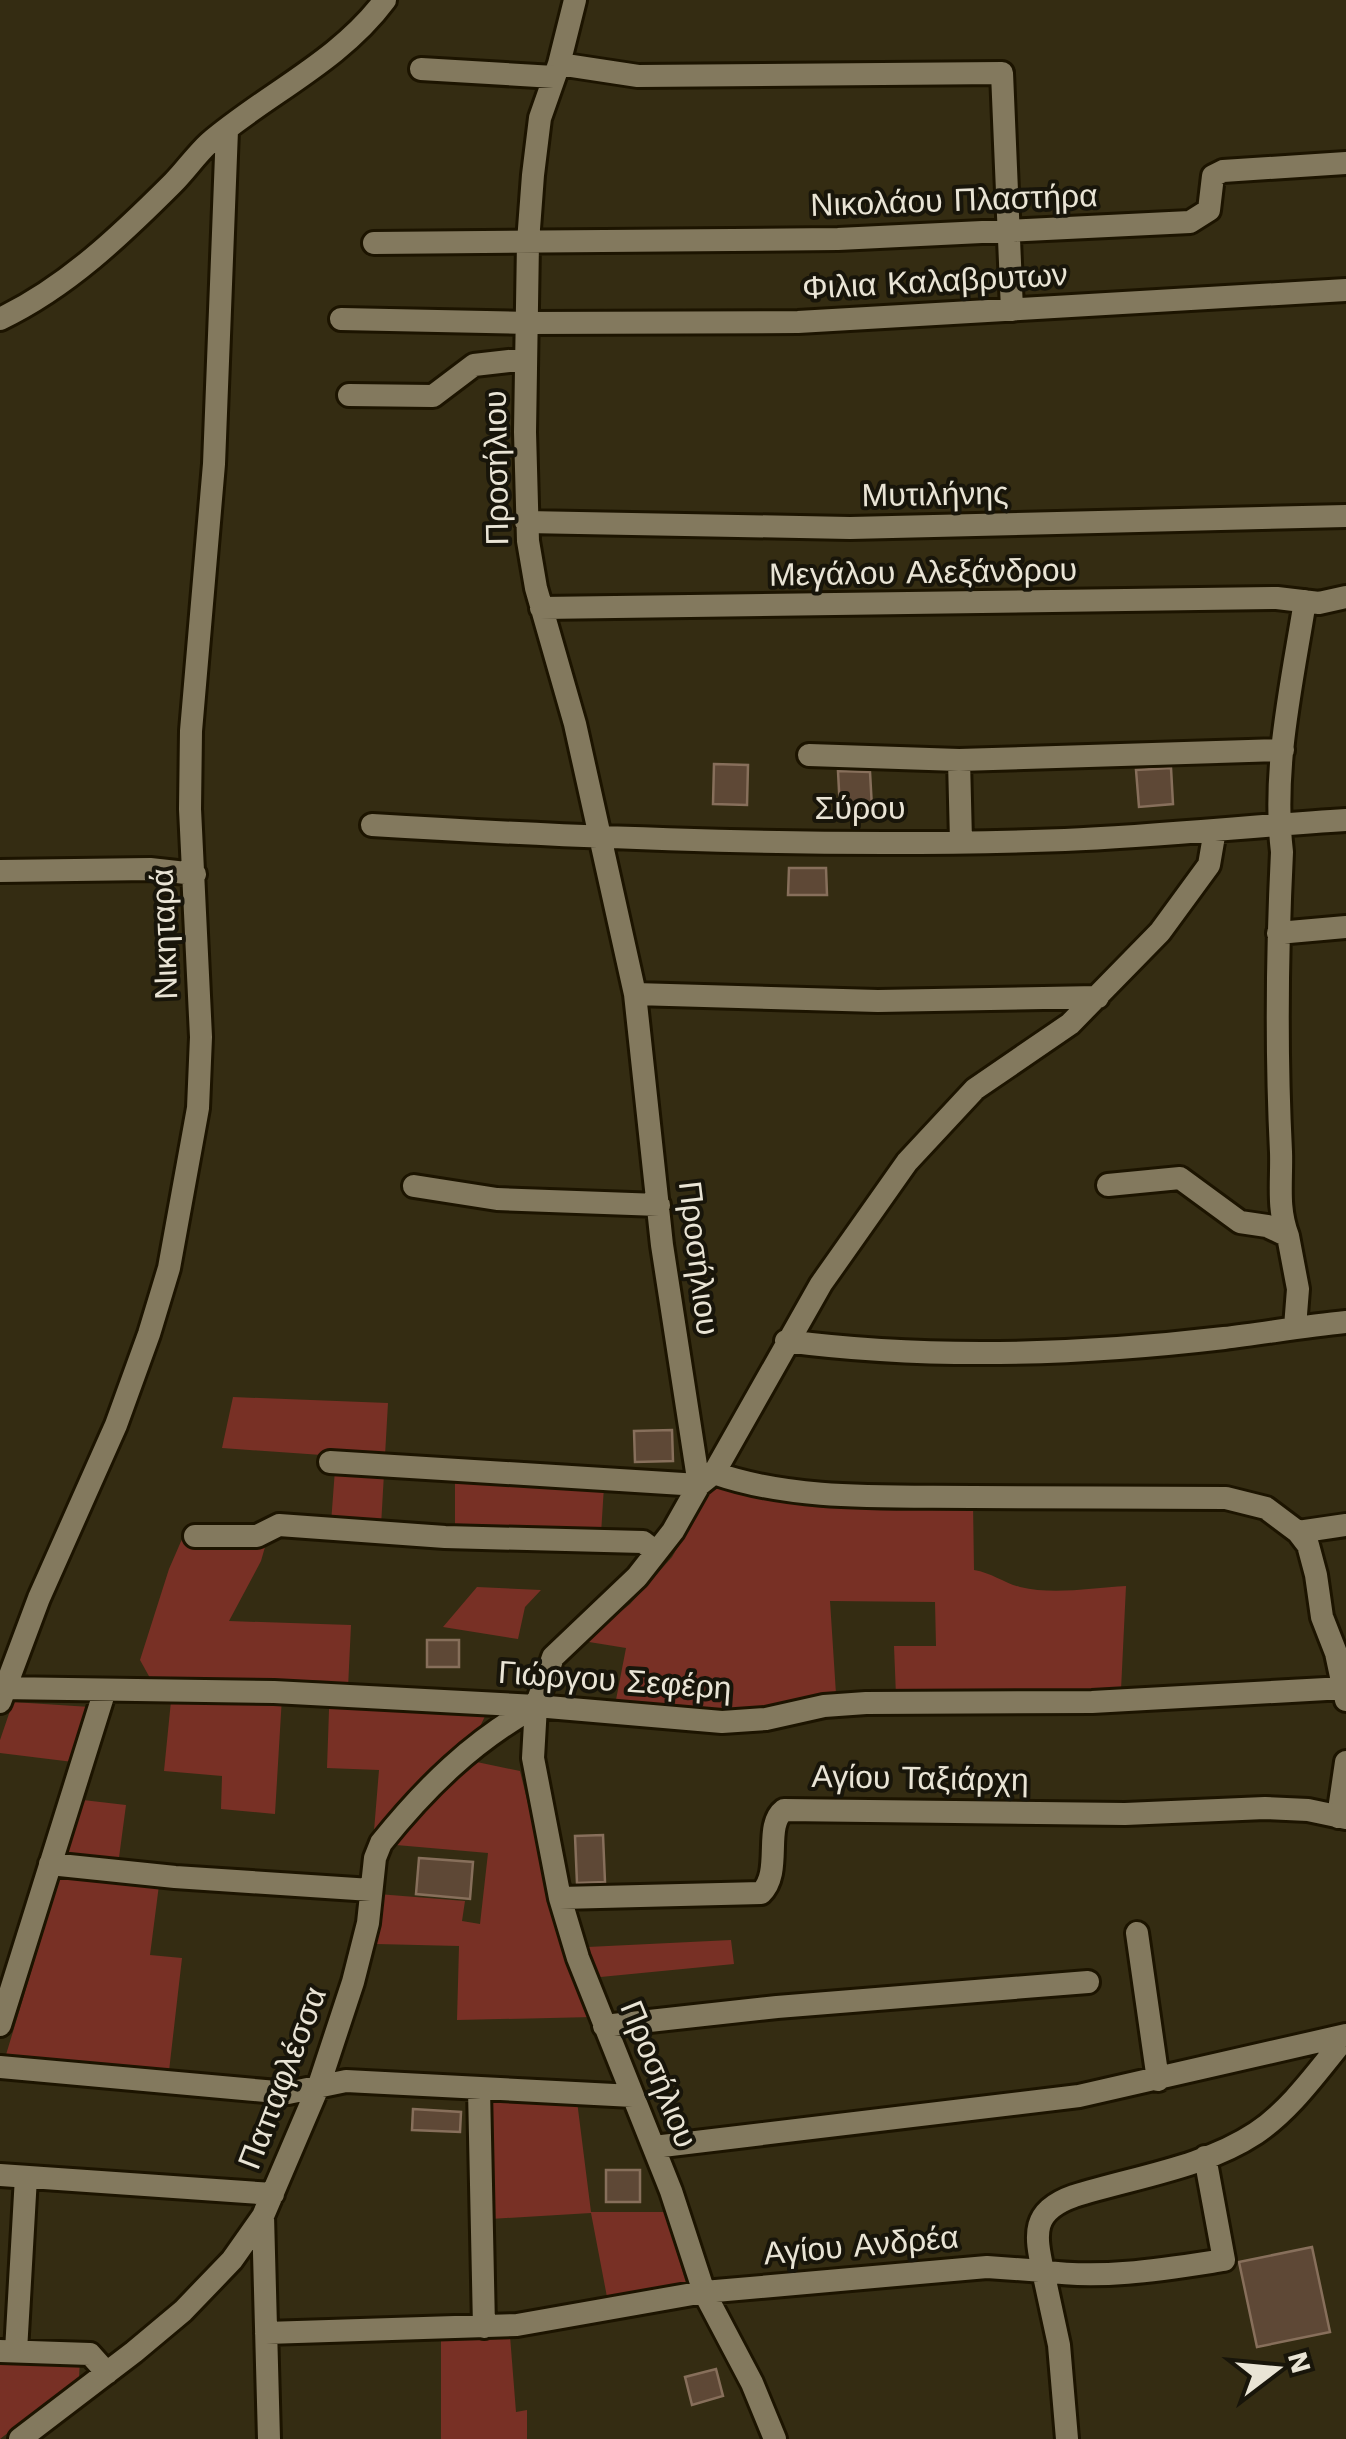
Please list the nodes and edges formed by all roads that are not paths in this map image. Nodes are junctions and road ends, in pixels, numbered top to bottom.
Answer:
1 (385, 0) edge
2 (575, 0) edge
3 (421, 69) dead end
4 (556, 70) junction
5 (227, 130) junction
6 (1346, 163) edge
7 (1010, 232) junction
8 (528, 242) junction
9 (374, 243) dead end
10 (1346, 290) edge
11 (1012, 310) junction
12 (341, 318) dead end
13 (0, 319) edge
14 (528, 323) junction
15 (526, 358) junction
16 (349, 396) dead end
17 (1346, 516) edge
18 (526, 522) junction
19 (1346, 597) edge
20 (1305, 602) junction
21 (542, 608) junction
22 (1283, 750) junction
23 (809, 755) dead end
24 (959, 760) junction
25 (1346, 820) edge
26 (1278, 824) junction
27 (372, 825) dead end
28 (1215, 830) junction
29 (600, 836) junction
30 (961, 841) junction
31 (0, 871) edge
32 (195, 874) junction
33 (1346, 927) edge
34 (1278, 933) junction
35 (636, 994) junction
36 (1098, 997) junction
37 (414, 1186) dead end
38 (1108, 1186) dead end
39 (659, 1205) junction
40 (1288, 1236) junction
41 (1346, 1322) edge
42 (1295, 1328) junction
43 (786, 1342) junction
44 (330, 1462) dead end
45 (706, 1479) junction
46 (1346, 1525) edge
47 (1298, 1532) junction
48 (195, 1536) dead end
49 (656, 1552) junction
50 (1338, 1636) edge
51 (104, 1690) junction
52 (2, 1692) edge
53 (1345, 1694) edge
54 (536, 1706) junction
55 (1346, 1762) edge
56 (1342, 1817) edge
57 (50, 1864) junction
58 (371, 1890) junction
59 (560, 1898) junction
60 (1137, 1933) dead end
61 (1088, 1982) dead end
62 (0, 2025) edge
63 (604, 2026) junction
64 (1346, 2036) edge
65 (0, 2067) edge
66 (1158, 2080) junction
67 (319, 2085) junction
68 (480, 2089) junction
69 (632, 2096) junction
70 (654, 2147) junction
71 (1205, 2157) junction
72 (0, 2175) edge
73 (26, 2177) junction
74 (273, 2194) junction
75 (263, 2216) junction
76 (1043, 2271) junction
77 (704, 2292) junction
78 (484, 2327) junction
79 (266, 2333) junction
80 (8, 2351) edge
81 (107, 2372) junction
82 (20, 2439) edge
83 (269, 2439) edge
84 (775, 2439) edge
85 (1067, 2439) edge

1 - 5 street
2 - 4 street, Προσήλιου
3 - 4 street
4 - 7 street
4 - 8 street, Προσήλιου
5 - 13 street
5 - 32 street, Νικηταρά
6 - 7 street, Νικολάου Πλαστήρα
7 - 8 street, Νικολάου Πλαστήρα
7 - 11 street
8 - 9 street, Νικολάου Πλαστήρα
8 - 14 street, Προσήλιου
10 - 11 street, Φιλια Καλαβρυτων
11 - 14 street, Φιλια Καλαβρυτων
12 - 14 street, Φιλια Καλαβρυτων
14 - 15 street, Προσήλιου
15 - 16 street
15 - 18 street, Προσήλιου
17 - 18 street, Μυτιλήνης
18 - 21 street, Προσήλιου
19 - 20 street, Μεγάλου Αλεξάνδρου
20 - 21 street, Μεγάλου Αλεξάνδρου
20 - 22 street
21 - 29 street, Προσήλιου
22 - 24 street
22 - 26 street
23 - 24 street
24 - 30 street
25 - 26 street, Σύρου
26 - 28 street, Σύρου
26 - 34 street
27 - 29 street, Σύρου
28 - 30 street, Σύρου
28 - 36 street
29 - 30 street, Σύρου
29 - 35 street, Προσήλιου
31 - 32 street
32 - 52 street, Νικηταρά
33 - 34 street
34 - 40 street
35 - 36 street
35 - 39 street, Προσήλιου
36 - 43 street
37 - 39 street
38 - 40 street
39 - 45 street, Προσήλιου
40 - 42 street
41 - 42 street
42 - 43 street
43 - 45 street
44 - 45 street
45 - 47 street
45 - 49 street, Προσήλιου
46 - 47 street
47 - 50 street
48 - 49 street
49 - 54 street, Προσήλιου
50 - 53 street
51 - 52 street, Γιώργου Σεφέρη
51 - 54 street, Γιώργου Σεφέρη
51 - 57 street
53 - 54 street, Γιώργου Σεφέρη
54 - 58 street, Παπαφλέσσα
54 - 59 street, Προσήλιου
55 - 56 street
56 - 59 street, Αγίου Ταξιάρχη
57 - 58 street
57 - 62 street
58 - 67 street, Παπαφλέσσα
59 - 63 street, Προσήλιου
60 - 66 street
61 - 63 street
63 - 69 street, Προσήλιου
64 - 66 street
64 - 71 street
65 - 67 street
66 - 70 street
67 - 68 street
67 - 74 street, Παπαφλέσσα
68 - 69 street
68 - 78 street
69 - 70 street, Προσήλιου
70 - 77 street, Προσήλιου
71 - 76 street
71 - 76 street, Αγίου Ανδρέα
72 - 73 street
73 - 74 street
73 - 80 street
74 - 75 street, Παπαφλέσσα
75 - 79 street
75 - 81 street, Παπαφλέσσα
76 - 77 street, Αγίου Ανδρέα
76 - 85 street
77 - 78 street, Αγίου Ανδρέα
77 - 84 street, Προσήλιου
78 - 79 street, Αγίου Ανδρέα
79 - 83 street
80 - 81 street
81 - 82 street, Παπαφλέσσα

